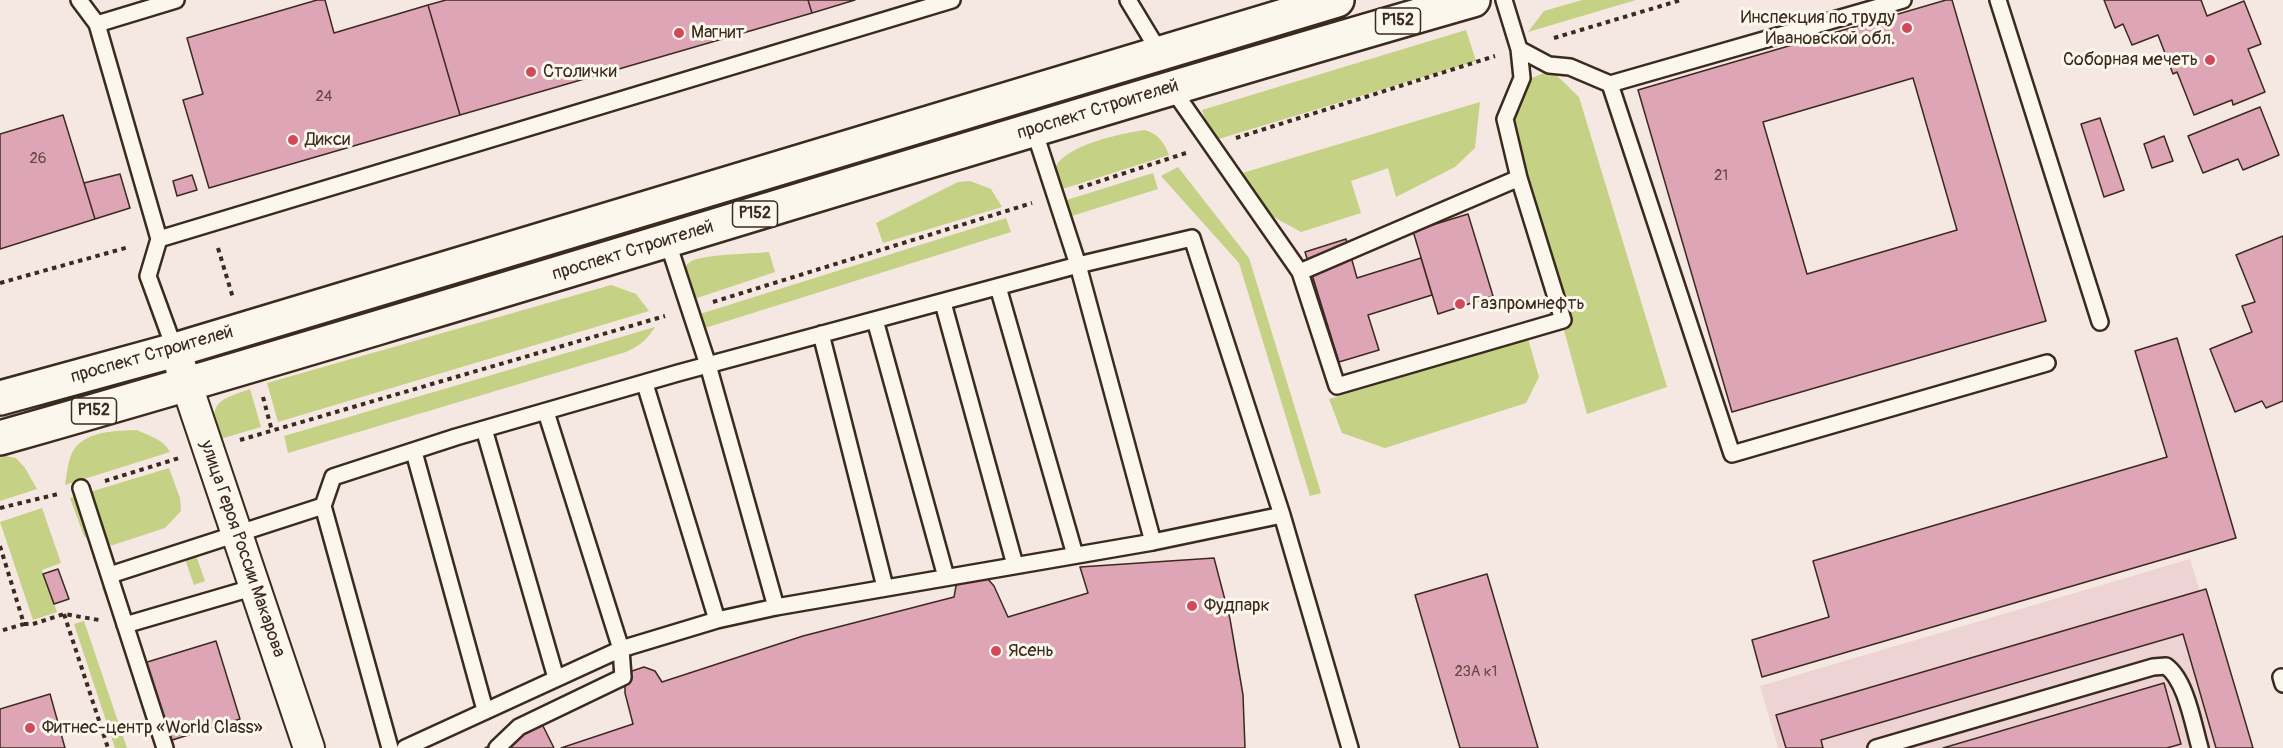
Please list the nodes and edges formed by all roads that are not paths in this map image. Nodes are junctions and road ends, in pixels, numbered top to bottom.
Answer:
1 (80, 0) edge
2 (176, 0) edge
3 (952, 0) edge
4 (1128, 0) edge
5 (1337, 0) edge
6 (1473, 0) edge
7 (1504, 0) edge
8 (1903, 0) edge
9 (1998, 0) edge
10 (97, 24) junction
11 (1519, 49) junction
12 (1161, 53) junction
13 (1610, 84) junction
14 (1171, 87) junction
15 (1035, 130) junction
16 (1519, 178) junction
17 (159, 239) junction
18 (667, 240) junction
19 (1078, 265) junction
20 (1300, 272) junction
21 (998, 287) junction
22 (943, 303) junction
23 (875, 320) junction
24 (2100, 322) dead end
25 (821, 334) junction
26 (175, 350) junction
27 (2047, 363) dead end
28 (708, 365) junction
29 (645, 384) junction
30 (187, 385) junction
31 (0, 398) edge
32 (546, 412) junction
33 (484, 429) junction
34 (0, 438) edge
35 (414, 452) junction
36 (81, 488) road end
37 (323, 507) junction
38 (1282, 514) junction
39 (237, 534) junction
40 (1153, 542) junction
41 (1075, 555) junction
42 (1015, 565) junction
43 (110, 575) junction
44 (946, 577) junction
45 (255, 587) junction
46 (885, 587) junction
47 (776, 607) junction
48 (717, 620) junction
49 (125, 625) junction
50 (621, 649) junction
51 (556, 678) junction
52 (484, 710) junction
53 (426, 744) edge
54 (165, 748) edge
55 (309, 748) edge
56 (390, 748) edge
57 (405, 748) edge
58 (497, 748) edge
59 (1350, 748) edge
60 (1876, 748) edge
61 (2200, 748) edge

1 - 10 lane
2 - 10 lane
3 - 17 lane
4 - 12 lane
5 - 12 main road, проспект Строителей / Р152
6 - 14 main road, проспект Строителей / Р152
7 - 11 lane
8 - 13 lane
9 - 24 lane
10 - 17 lane
11 - 13 lane
11 - 16 lane
12 - 26 main road, проспект Строителей / Р152
13 - 27 lane
14 - 15 main road, проспект Строителей / Р152
14 - 20 lane
15 - 18 main road, проспект Строителей / Р152
15 - 19 lane
16 - 20 lane
16 - 20 lane
17 - 26 lane
18 - 28 lane
18 - 30 main road, проспект Строителей / Р152
19 - 21 lane
19 - 38 lane
19 - 40 lane
21 - 22 lane
21 - 41 lane
22 - 23 lane
22 - 42 lane
23 - 25 lane
23 - 44 lane
25 - 28 lane
25 - 46 lane
26 - 30 street, улица Героя России Макарова
26 - 31 main road, проспект Строителей / Р152
28 - 29 lane
28 - 47 lane
29 - 32 lane
29 - 48 lane
30 - 34 main road, проспект Строителей / Р152
30 - 39 street, улица Героя России Макарова
32 - 33 lane
32 - 50 lane
33 - 35 lane
33 - 51 lane
35 - 37 lane
35 - 52 lane
36 - 43 lane
37 - 39 lane
37 - 56 lane
38 - 40 lane
38 - 59 lane
39 - 43 lane
39 - 45 street, улица Героя России Макарова
40 - 41 lane
41 - 42 lane
42 - 44 lane
43 - 49 lane
44 - 46 lane
45 - 49 lane
45 - 55 street, улица Героя России Макарова
46 - 47 lane
47 - 48 lane
48 - 50 lane
49 - 54 lane
50 - 51 lane
50 - 58 lane
51 - 52 lane
52 - 53 lane
53 - 57 lane
60 - 61 lane

